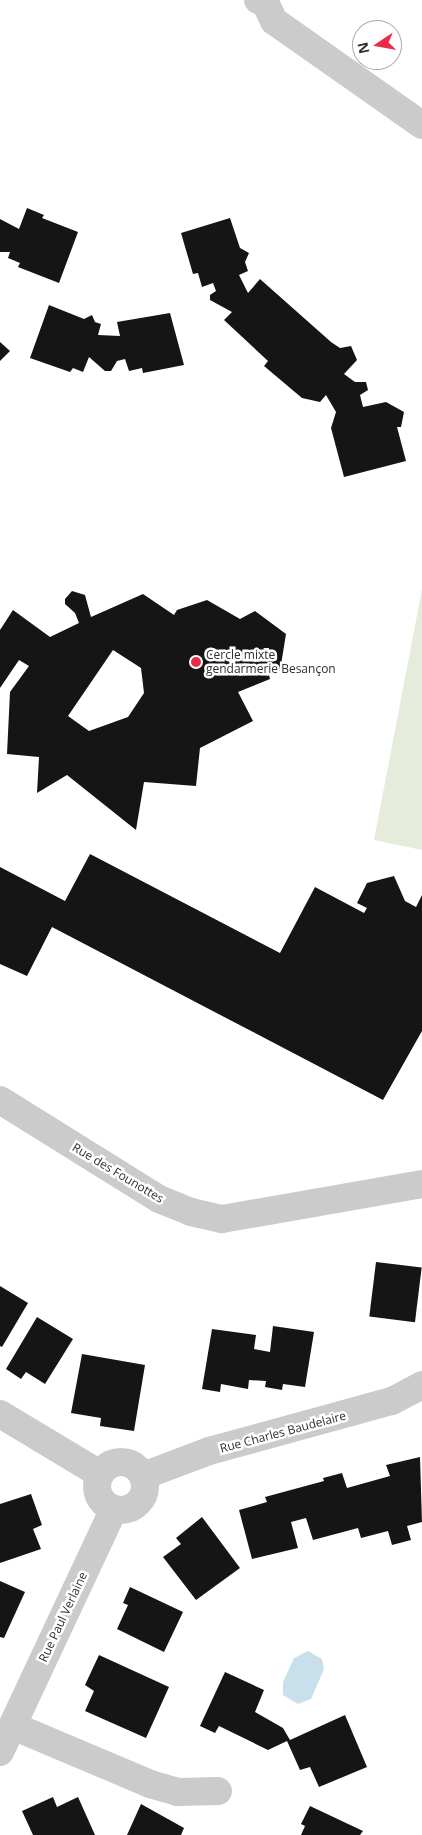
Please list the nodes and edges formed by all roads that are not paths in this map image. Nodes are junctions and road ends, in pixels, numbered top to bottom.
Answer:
1 (263, 1) edge
2 (422, 125) edge
3 (0, 1100) edge
4 (422, 1184) edge
5 (422, 1385) edge
6 (0, 1414) edge
7 (100, 1474) junction
8 (142, 1476) junction
9 (114, 1509) junction
10 (13, 1726) junction
11 (0, 1752) edge
12 (218, 1791) dead end

1 - 2 street
3 - 4 street, Rue des Founottes
5 - 8 street, Rue Charles Baudelaire
6 - 7 street
7 - 8 street
7 - 9 street
8 - 9 street
9 - 10 street, Rue Paul Verlaine
10 - 11 street, Rue Paul Verlaine
10 - 12 street

